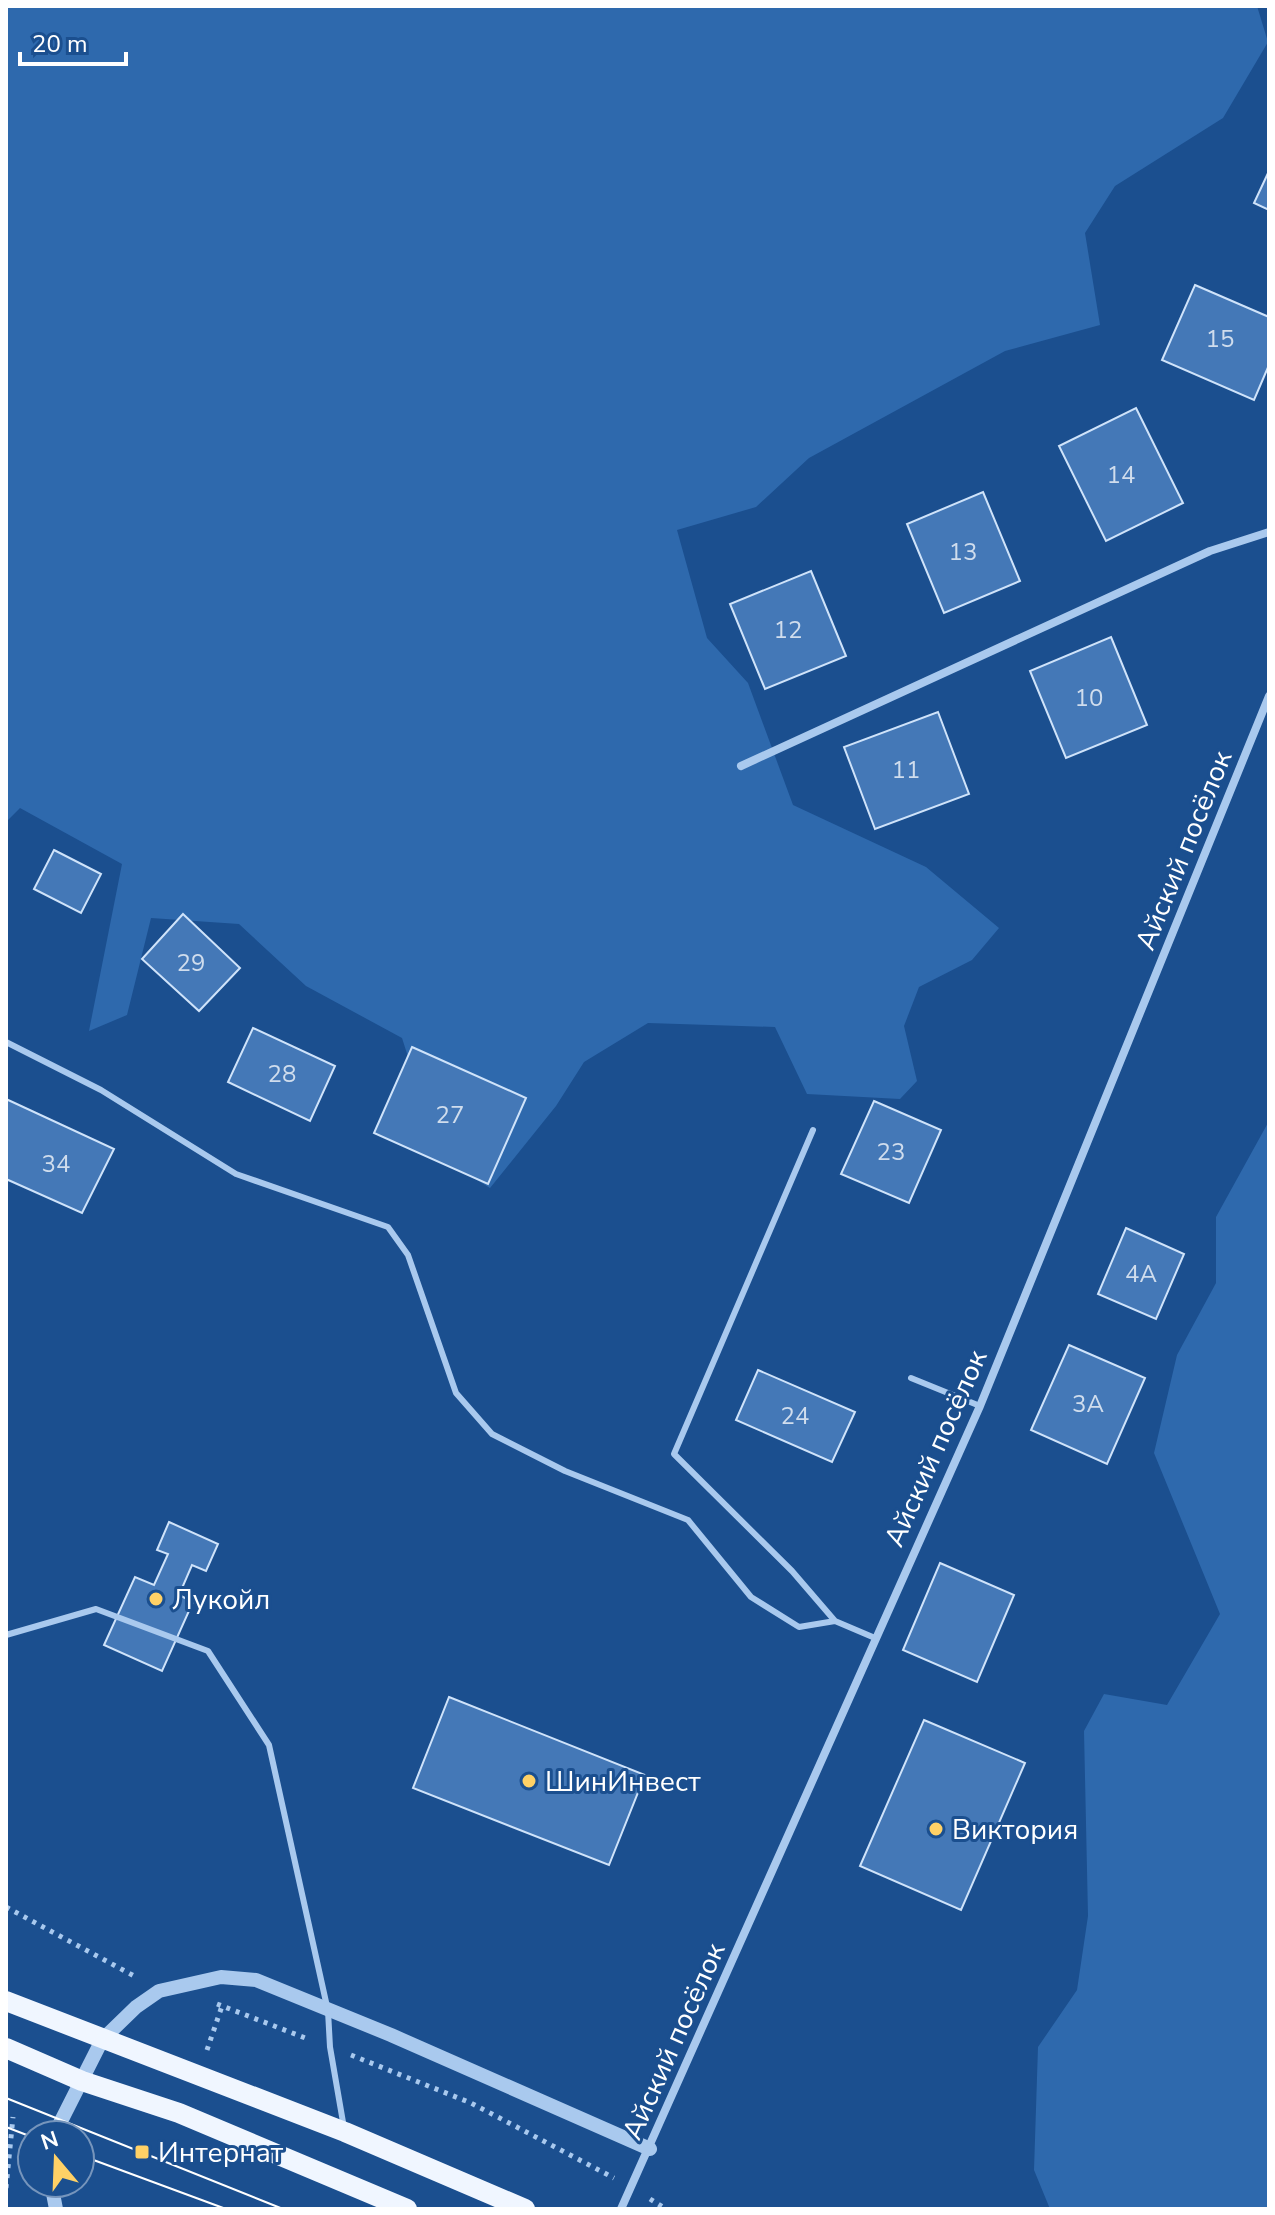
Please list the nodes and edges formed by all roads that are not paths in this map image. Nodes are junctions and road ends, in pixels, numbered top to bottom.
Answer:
1 (1269, 532) edge
2 (1269, 696) edge
3 (741, 766) dead end
4 (6, 1042) edge
5 (813, 1130) dead end
6 (911, 1378) dead end
7 (980, 1406) junction
8 (835, 1621) junction
9 (6, 1635) edge
10 (875, 1638) junction
11 (6, 2001) edge
12 (328, 2011) junction
13 (102, 2040) junction
14 (6, 2048) edge
15 (82, 2081) junction
16 (62, 2119) edge
17 (345, 2132) junction
18 (650, 2149) junction
19 (407, 2209) edge
20 (525, 2209) edge
21 (621, 2209) edge

1 - 3 street
2 - 7 street, Айский посёлок
4 - 8 lane
5 - 8 lane
6 - 7 lane
7 - 10 street, Айский посёлок
8 - 10 lane
9 - 12 lane
10 - 18 street, Айский посёлок
11 - 13 main road
12 - 13 street
12 - 17 lane
12 - 18 street
13 - 15 street
13 - 17 main road
14 - 15 main road
15 - 16 street
15 - 19 main road
17 - 20 main road
18 - 21 street, Айский посёлок

